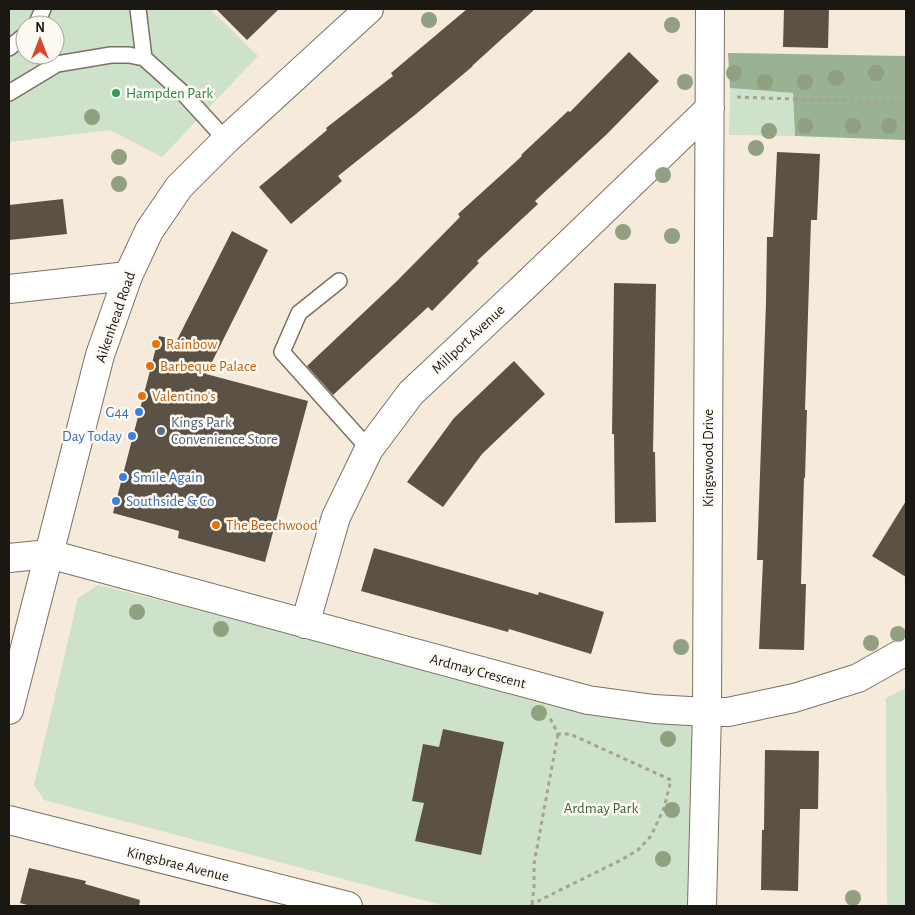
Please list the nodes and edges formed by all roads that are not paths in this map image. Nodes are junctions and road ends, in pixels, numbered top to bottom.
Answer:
1 (138, 9) edge
2 (369, 9) edge
3 (710, 9) edge
4 (144, 58) junction
5 (9, 93) edge
6 (710, 102) junction
7 (226, 140) junction
8 (128, 276) junction
9 (340, 282) dead end
10 (9, 289) edge
11 (369, 449) junction
12 (48, 554) junction
13 (9, 558) edge
14 (305, 624) junction
15 (906, 651) edge
16 (9, 710) edge
17 (707, 712) junction
18 (9, 820) edge
19 (281, 898) edge
20 (348, 906) edge
21 (702, 906) edge

1 - 4 lane
2 - 7 street, Aikenhead Road
3 - 6 street, Kingswood Drive
4 - 5 lane
4 - 7 lane
6 - 11 street, Millport Avenue
6 - 17 street, Kingswood Drive
7 - 8 street, Aikenhead Road
8 - 10 street
8 - 12 street, Aikenhead Road
9 - 11 lane
11 - 14 street, Millport Avenue
12 - 13 street
12 - 14 street, Ardmay Crescent
12 - 16 street, Aikenhead Road
14 - 17 street, Ardmay Crescent
15 - 17 street, Ardmay Crescent
17 - 21 street, Kingswood Drive
18 - 19 street, Kingsbrae Avenue
19 - 20 street, Kingsbrae Avenue

